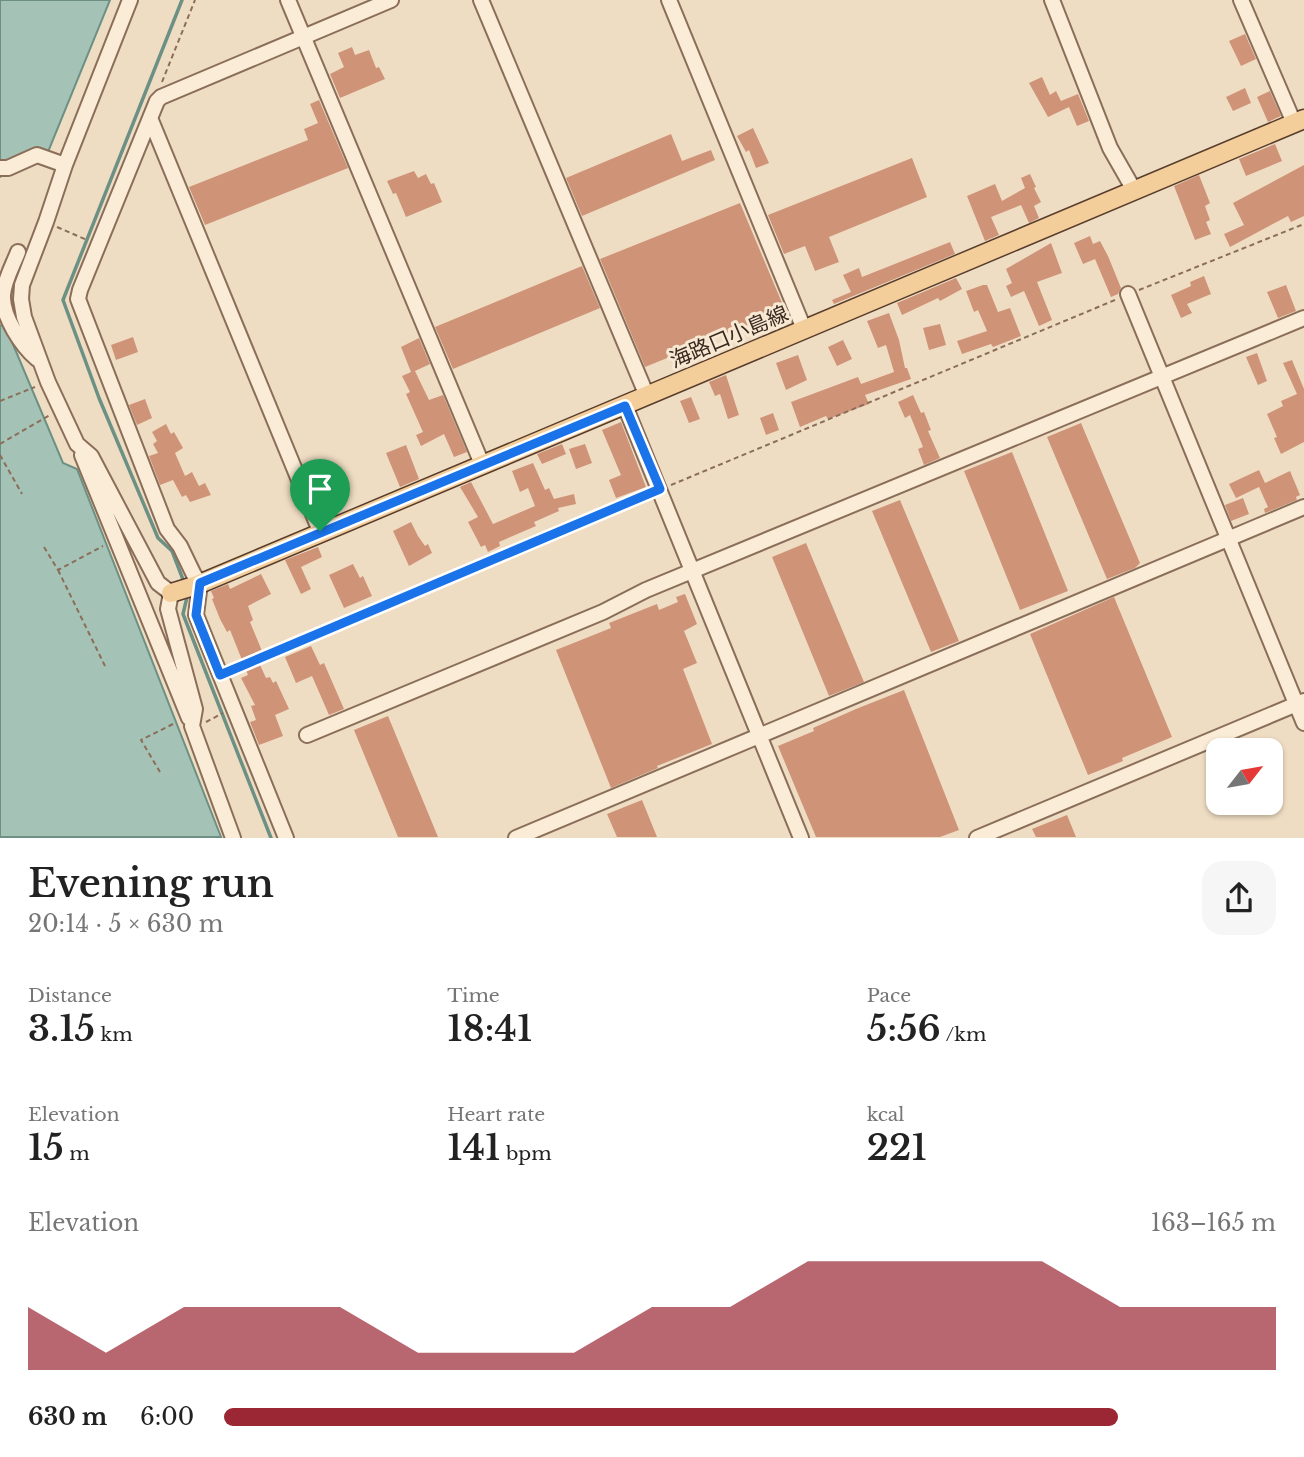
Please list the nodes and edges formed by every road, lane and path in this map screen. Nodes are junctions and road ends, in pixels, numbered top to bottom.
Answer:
1 (130, 0) edge
2 (195, 0) edge
3 (288, 0) edge
4 (391, 0) edge
5 (481, 0) edge
6 (669, 0) edge
7 (1052, 0) edge
8 (1241, 0) edge
9 (304, 36) junction
10 (161, 97) junction
11 (150, 118) junction
12 (1299, 121) edge
13 (65, 165) junction
14 (0, 168) edge
15 (1134, 190) junction
16 (46, 222) junction
17 (1304, 224) edge
18 (79, 236) dead end
19 (18, 252) dead end
20 (1128, 295) junction
21 (1304, 318) edge
22 (804, 329) junction
23 (41, 363) junction
24 (1161, 376) junction
25 (32, 388) dead end
26 (648, 396) junction
27 (0, 401) edge
28 (625, 406) junction
29 (44, 418) dead end
30 (0, 444) edge
31 (77, 444) junction
32 (0, 455) edge
33 (482, 464) junction
34 (660, 489) junction
35 (22, 494) dead end
36 (1304, 507) edge
37 (320, 531) junction
38 (1229, 539) junction
39 (106, 544) dead end
40 (44, 547) dead end
41 (58, 570) junction
42 (693, 570) junction
43 (188, 588) junction
44 (105, 666) dead end
45 (220, 675) junction
46 (1300, 703) edge
47 (221, 714) dead end
48 (176, 722) dead end
49 (1304, 723) edge
50 (193, 728) junction
51 (307, 734) dead end
52 (760, 736) junction
53 (160, 772) dead end
54 (233, 838) edge
55 (286, 838) edge
56 (516, 838) edge
57 (801, 838) edge
58 (977, 838) edge

1 - 13 street
2 - 10 path
3 - 9 street
4 - 9 street
5 - 26 street
6 - 22 street
7 - 15 street
8 - 12 street
9 - 10 street
9 - 33 street
10 - 11 street
11 - 37 street
11 - 43 street
12 - 15 main road, 海路口小島線
13 - 14 street
13 - 16 street
15 - 22 main road, 海路口小島線
16 - 18 path
16 - 23 street
17 - 20 path
19 - 23 street
20 - 24 street
20 - 34 path
21 - 24 street
22 - 26 main road, 海路口小島線
23 - 31 street
24 - 38 street
24 - 42 street
25 - 27 path
26 - 28 main road, 海路口小島線
28 - 33 main road, 海路口小島線
28 - 34 street
29 - 30 path
31 - 43 street
31 - 50 street
32 - 35 path
33 - 37 main road, 海路口小島線
34 - 42 street
34 - 45 path
36 - 38 street
37 - 43 main road, 海路口小島線
38 - 46 street
38 - 52 street
39 - 41 path
40 - 41 path
41 - 44 path
42 - 51 street
42 - 52 street
43 - 45 street
43 - 50 street
45 - 55 street
46 - 49 street
46 - 58 street
47 - 50 path
48 - 53 path
50 - 54 street
52 - 56 street
52 - 57 street

